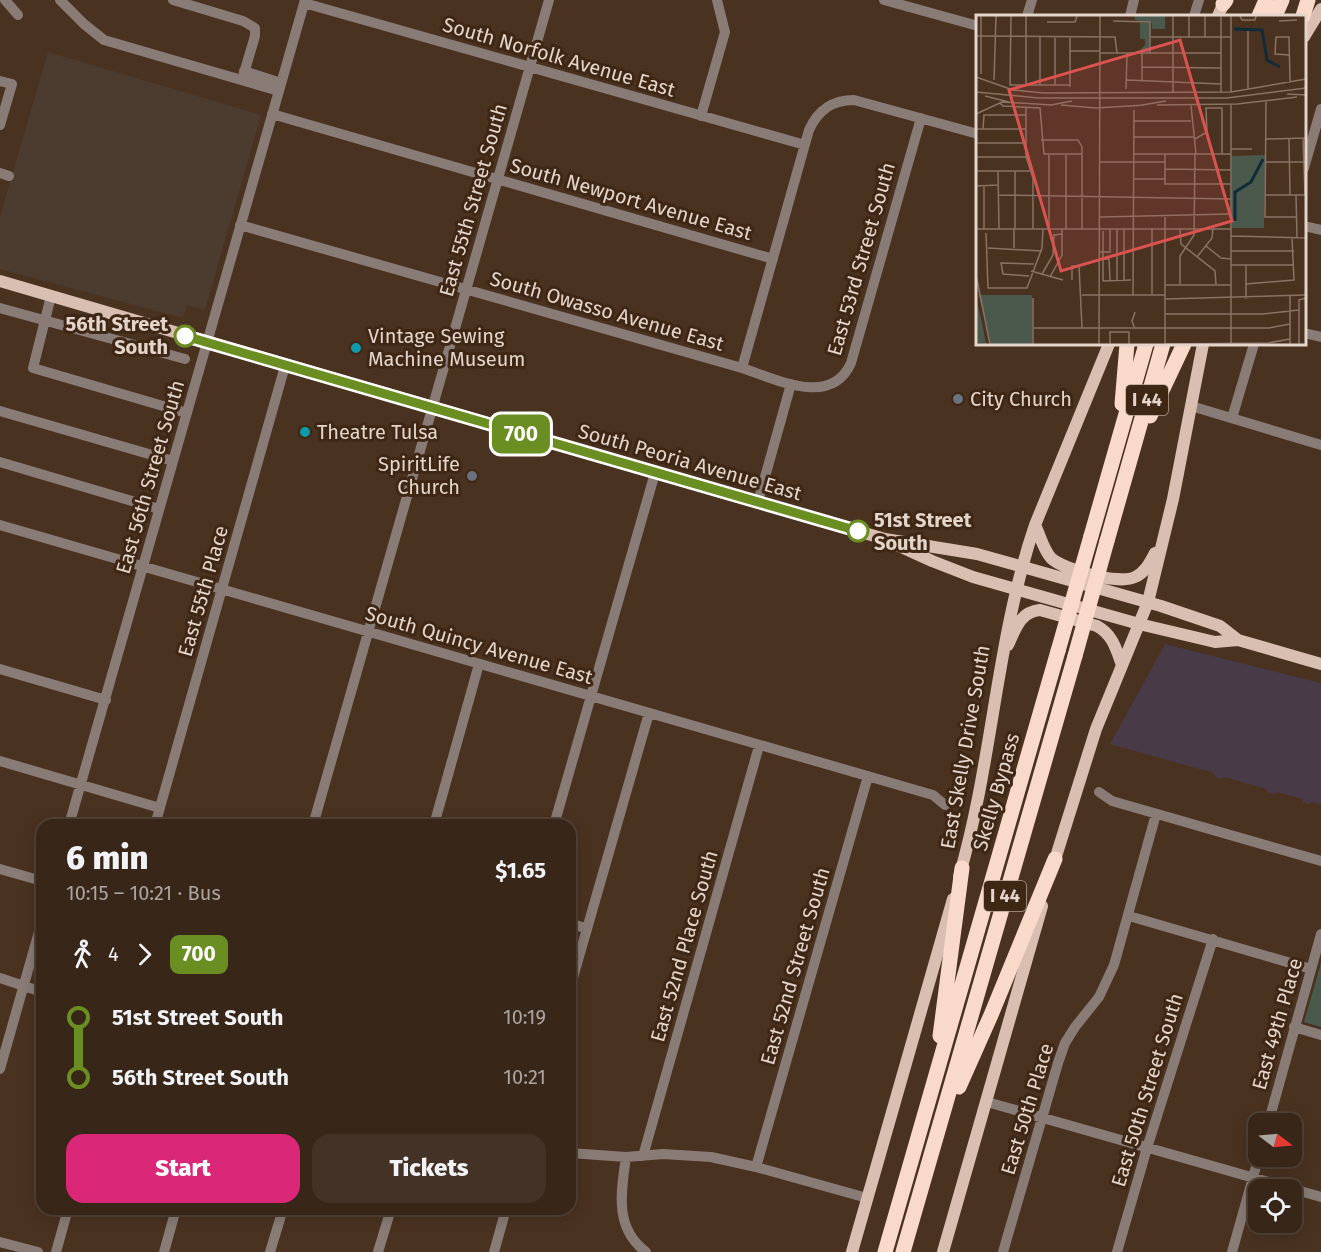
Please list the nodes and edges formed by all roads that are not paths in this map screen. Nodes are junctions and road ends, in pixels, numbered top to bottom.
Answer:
1 (5, 0) edge
2 (60, 0) edge
3 (173, 0) edge
4 (549, 0) edge
5 (717, 0) edge
6 (884, 0) edge
7 (929, 0) edge
8 (1032, 0) edge
9 (1134, 0) edge
10 (1199, 0) edge
11 (1266, 0) edge
12 (1282, 0) edge
13 (1308, 0) edge
14 (304, 2) edge
15 (1321, 9) edge
16 (926, 12) junction
17 (18, 15) dead end
18 (1028, 15) edge
19 (1130, 15) edge
20 (1194, 15) edge
21 (1259, 15) edge
22 (1275, 15) edge
23 (1303, 15) edge
24 (976, 25) edge
25 (1306, 35) edge
26 (530, 67) junction
27 (243, 76) junction
28 (0, 81) edge
29 (280, 87) junction
30 (1321, 109) edge
31 (272, 114) junction
32 (701, 116) junction
33 (921, 118) junction
34 (1319, 122) edge
35 (0, 125) edge
36 (976, 133) edge
37 (805, 145) junction
38 (1306, 165) edge
39 (497, 179) junction
40 (240, 225) junction
41 (1306, 226) edge
42 (1321, 230) edge
43 (773, 259) junction
44 (1, 285) edge
45 (466, 290) junction
46 (51, 296) junction
47 (0, 309) edge
48 (44, 321) junction
49 (1306, 333) edge
50 (1321, 337) edge
51 (207, 342) junction
52 (1109, 345) edge
53 (1127, 345) edge
54 (1146, 345) edge
55 (1163, 345) edge
56 (1184, 345) edge
57 (1203, 345) edge
58 (1254, 345) edge
59 (185, 359) dead end
60 (285, 366) junction
61 (742, 368) junction
62 (791, 384) junction
63 (1191, 406) junction
64 (431, 408) junction
65 (0, 411) edge
66 (186, 414) junction
67 (1232, 418) junction
68 (1118, 440) junction
69 (1321, 445) edge
70 (1131, 457) junction
71 (173, 461) junction
72 (0, 462) edge
73 (655, 473) junction
74 (758, 502) junction
75 (159, 508) junction
76 (0, 525) edge
77 (1035, 525) junction
78 (885, 539) junction
79 (1162, 542) junction
80 (1022, 566) junction
81 (143, 567) junction
82 (222, 589) junction
83 (1016, 589) junction
84 (1148, 602) junction
85 (1139, 624) junction
86 (368, 632) junction
87 (1238, 640) junction
88 (1000, 662) junction
89 (479, 664) junction
90 (1321, 664) edge
91 (1122, 665) junction
92 (0, 669) edge
93 (592, 697) junction
94 (106, 700) junction
95 (649, 713) junction
96 (759, 746) junction
97 (0, 761) edge
98 (868, 776) junction
99 (81, 785) junction
100 (1099, 792) dead end
101 (945, 804) dead end
102 (160, 808) junction
103 (1156, 814) junction
104 (71, 819) edge
105 (157, 819) edge
106 (315, 819) edge
107 (436, 819) edge
108 (556, 819) edge
109 (1055, 859) junction
110 (1321, 861) edge
111 (962, 868) junction
112 (0, 869) edge
113 (36, 879) edge
114 (1129, 916) junction
115 (576, 925) edge
116 (587, 928) junction
117 (1321, 934) edge
118 (1213, 939) junction
119 (36, 943) edge
120 (576, 967) edge
121 (1311, 969) junction
122 (0, 978) edge
123 (24, 986) junction
124 (36, 990) edge
125 (1294, 1027) junction
126 (1321, 1035) edge
127 (0, 1069) edge
128 (935, 1077) junction
129 (987, 1102) junction
130 (1271, 1113) edge
131 (1042, 1118) junction
132 (936, 1136) junction
133 (1147, 1148) junction
134 (576, 1153) edge
135 (642, 1156) junction
136 (626, 1157) junction
137 (756, 1167) junction
138 (1256, 1167) edge
139 (1253, 1178) junction
140 (1321, 1197) edge
141 (867, 1198) junction
142 (66, 1215) edge
143 (174, 1215) edge
144 (281, 1215) edge
145 (389, 1215) edge
146 (504, 1215) edge
147 (0, 1242) edge
148 (38, 1252) edge
149 (56, 1252) edge
150 (164, 1252) edge
151 (270, 1252) edge
152 (378, 1252) edge
153 (494, 1252) edge
154 (646, 1252) edge
155 (852, 1252) edge
156 (885, 1252) edge
157 (903, 1252) edge
158 (944, 1252) edge
159 (1003, 1252) edge
160 (1117, 1252) edge
161 (1232, 1252) edge

1 - 17 street
2 - 27 street
3 - 27 street
4 - 26 street, East 55th Street South
5 - 32 street
6 - 16 street
7 - 16 street
8 - 18 street
9 - 19 street
10 - 20 street
11 - 21 highway
12 - 22 highway
13 - 23 highway
14 - 26 street, South Norfolk Avenue East
14 - 29 street, East 56th Street South
15 - 25 main road
16 - 24 street
26 - 32 street, South Norfolk Avenue East
26 - 39 street, East 55th Street South
27 - 29 street
28 - 35 street
29 - 31 street, East 56th Street South
30 - 34 street
31 - 39 street, South Newport Avenue East
31 - 40 street, East 56th Street South
32 - 37 street, South Norfolk Avenue East
33 - 36 street
33 - 37 street
33 - 62 street, East 53rd Street South
34 - 38 street
37 - 43 street
39 - 43 street, South Newport Avenue East
39 - 45 street, East 55th Street South
40 - 45 street, South Owasso Avenue East
40 - 51 street, East 56th Street South
41 - 42 street
43 - 61 street
44 - 46 main road, South Peoria Avenue East
45 - 61 street, South Owasso Avenue East
45 - 64 street, East 55th Street South
46 - 48 street
46 - 51 main road, South Peoria Avenue East
47 - 48 street
48 - 59 street
48 - 66 street
49 - 50 street
51 - 60 main road, South Peoria Avenue East
51 - 66 street, East 56th Street South
52 - 77 main road, East Skelly Drive South
53 - 68 highway
54 - 68 highway, Skelly Bypass / I 44
55 - 70 highway, Skelly Bypass / I 44
56 - 70 highway
57 - 63 main road
58 - 67 street
60 - 64 main road, South Peoria Avenue East
60 - 82 street, East 55th Place
61 - 62 street, South Owasso Avenue East
62 - 74 street
63 - 67 street
63 - 79 main road
64 - 73 main road, South Peoria Avenue East
64 - 86 street, East 55th Street South
65 - 71 street
66 - 71 street, East 56th Street South
67 - 69 street
68 - 128 highway, Skelly Bypass / I 44, bridge
70 - 132 highway, Skelly Bypass / I 44, bridge
71 - 75 street, East 56th Street South
72 - 75 street
73 - 74 main road, South Peoria Avenue East
73 - 93 street
74 - 78 main road, South Peoria Avenue East
75 - 81 street, East 56th Street South
76 - 81 street, South Quincy Avenue East
77 - 79 main road
77 - 80 main road, East Skelly Drive South
78 - 80 main road, South Peoria Avenue East
78 - 83 main road, South Peoria Avenue East
79 - 84 main road
80 - 83 main road, East Skelly Drive South
80 - 84 main road, South Peoria Avenue East
81 - 82 street, South Quincy Avenue East
81 - 94 street, East 56th Street South
82 - 86 street, South Quincy Avenue East
82 - 102 street, East 55th Place
83 - 85 main road, South Peoria Avenue East
83 - 88 main road, East Skelly Drive South
84 - 85 main road
84 - 87 main road, South Peoria Avenue East
85 - 87 main road, South Peoria Avenue East
85 - 91 main road
86 - 89 street, South Quincy Avenue East
86 - 106 street, East 55th Street South
87 - 90 main road, South Peoria Avenue East
88 - 91 main road
88 - 111 main road, East Skelly Drive South
89 - 93 street, South Quincy Avenue East
89 - 107 street
91 - 109 main road
92 - 94 street
93 - 95 street, South Quincy Avenue East
93 - 108 street
94 - 99 street, East 56th Street South
95 - 96 street, South Quincy Avenue East
95 - 116 street
96 - 98 street, South Quincy Avenue East
96 - 135 street, East 52nd Place South
97 - 99 street
98 - 101 street, South Quincy Avenue East
98 - 137 street, East 52nd Street South
99 - 102 street
99 - 104 street, East 56th Street South
100 - 103 street
102 - 105 street, East 55th Place
103 - 110 street
103 - 114 street, East 50th Place
109 - 129 main road
109 - 132 highway
111 - 128 highway
111 - 141 main road, East Skelly Drive South
112 - 113 street
114 - 118 street
114 - 131 street, East 50th Place
115 - 116 street
116 - 120 street
117 - 121 street, East 49th Place
118 - 121 street
118 - 133 street, East 50th Street South
119 - 123 street
121 - 125 street, East 49th Place
122 - 123 street
123 - 124 street
123 - 127 street
125 - 126 street
125 - 130 street, East 49th Place
128 - 156 highway, Skelly Bypass / I 44
129 - 131 street
129 - 158 main road
131 - 133 street
131 - 159 street, East 50th Place
132 - 157 highway, Skelly Bypass / I 44
133 - 139 street
133 - 160 street, East 50th Street South
134 - 136 street
135 - 136 street
135 - 137 street
136 - 154 street
137 - 141 street
138 - 139 street
139 - 140 street
139 - 161 street
141 - 155 main road, East Skelly Drive South
142 - 149 street
143 - 150 street
144 - 151 street
145 - 152 street
146 - 153 street
147 - 148 street

